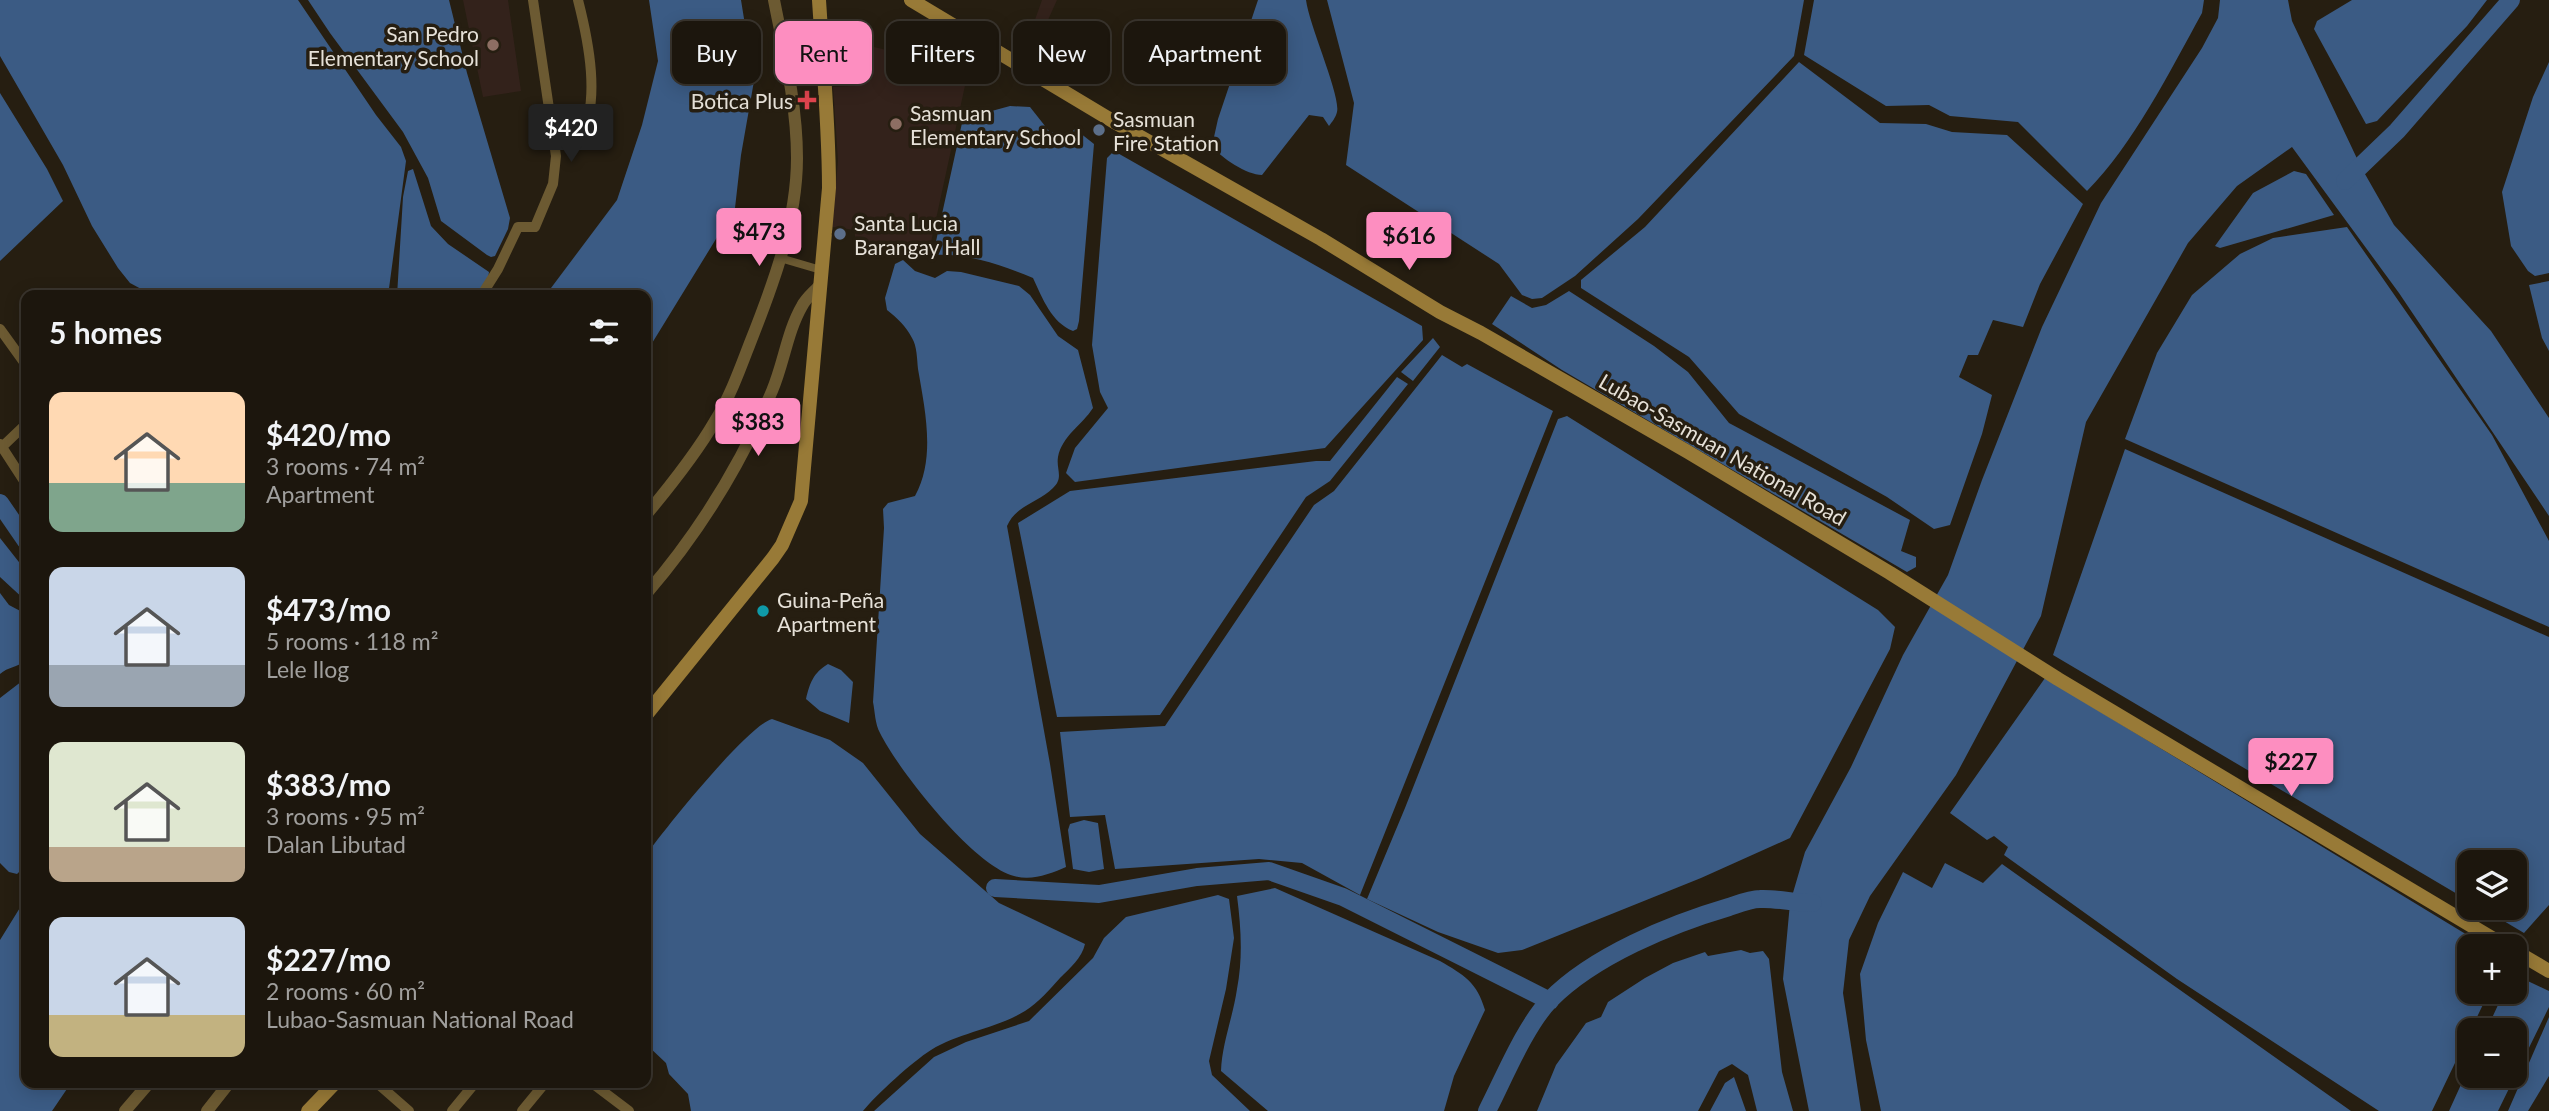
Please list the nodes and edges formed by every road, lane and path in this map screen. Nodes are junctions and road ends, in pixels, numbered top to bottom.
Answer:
1 (533, 0) edge
2 (578, 0) edge
3 (774, 0) edge
4 (819, 0) edge
5 (911, 0) edge
6 (556, 143) junction
7 (780, 258) junction
8 (821, 270) junction
9 (819, 286) junction
10 (485, 290) edge
11 (0, 329) edge
12 (21, 358) edge
13 (21, 428) edge
14 (1, 446) edge
15 (21, 476) edge
16 (651, 509) edge
17 (651, 588) edge
18 (651, 709) edge
19 (2485, 934) edge
20 (2527, 958) edge
21 (2549, 971) edge
22 (145, 1088) edge
23 (225, 1088) edge
24 (330, 1088) edge
25 (383, 1088) edge
26 (471, 1088) edge
27 (541, 1088) edge
28 (598, 1088) edge
29 (125, 1111) edge
30 (207, 1111) edge
31 (308, 1111) edge
32 (409, 1111) edge
33 (452, 1111) edge
34 (522, 1111) edge
35 (628, 1111) edge

1 - 6 street
2 - 6 street
3 - 7 street
4 - 8 main road
5 - 19 main road, Lubao-Sasmuan National Road
6 - 10 street
7 - 8 street
7 - 16 street
8 - 9 main road
9 - 17 street
9 - 18 main road
11 - 12 street
13 - 14 street
14 - 15 street
20 - 21 main road
22 - 29 street
23 - 30 street
24 - 31 main road
25 - 32 street
26 - 33 street
27 - 34 street
28 - 35 street

